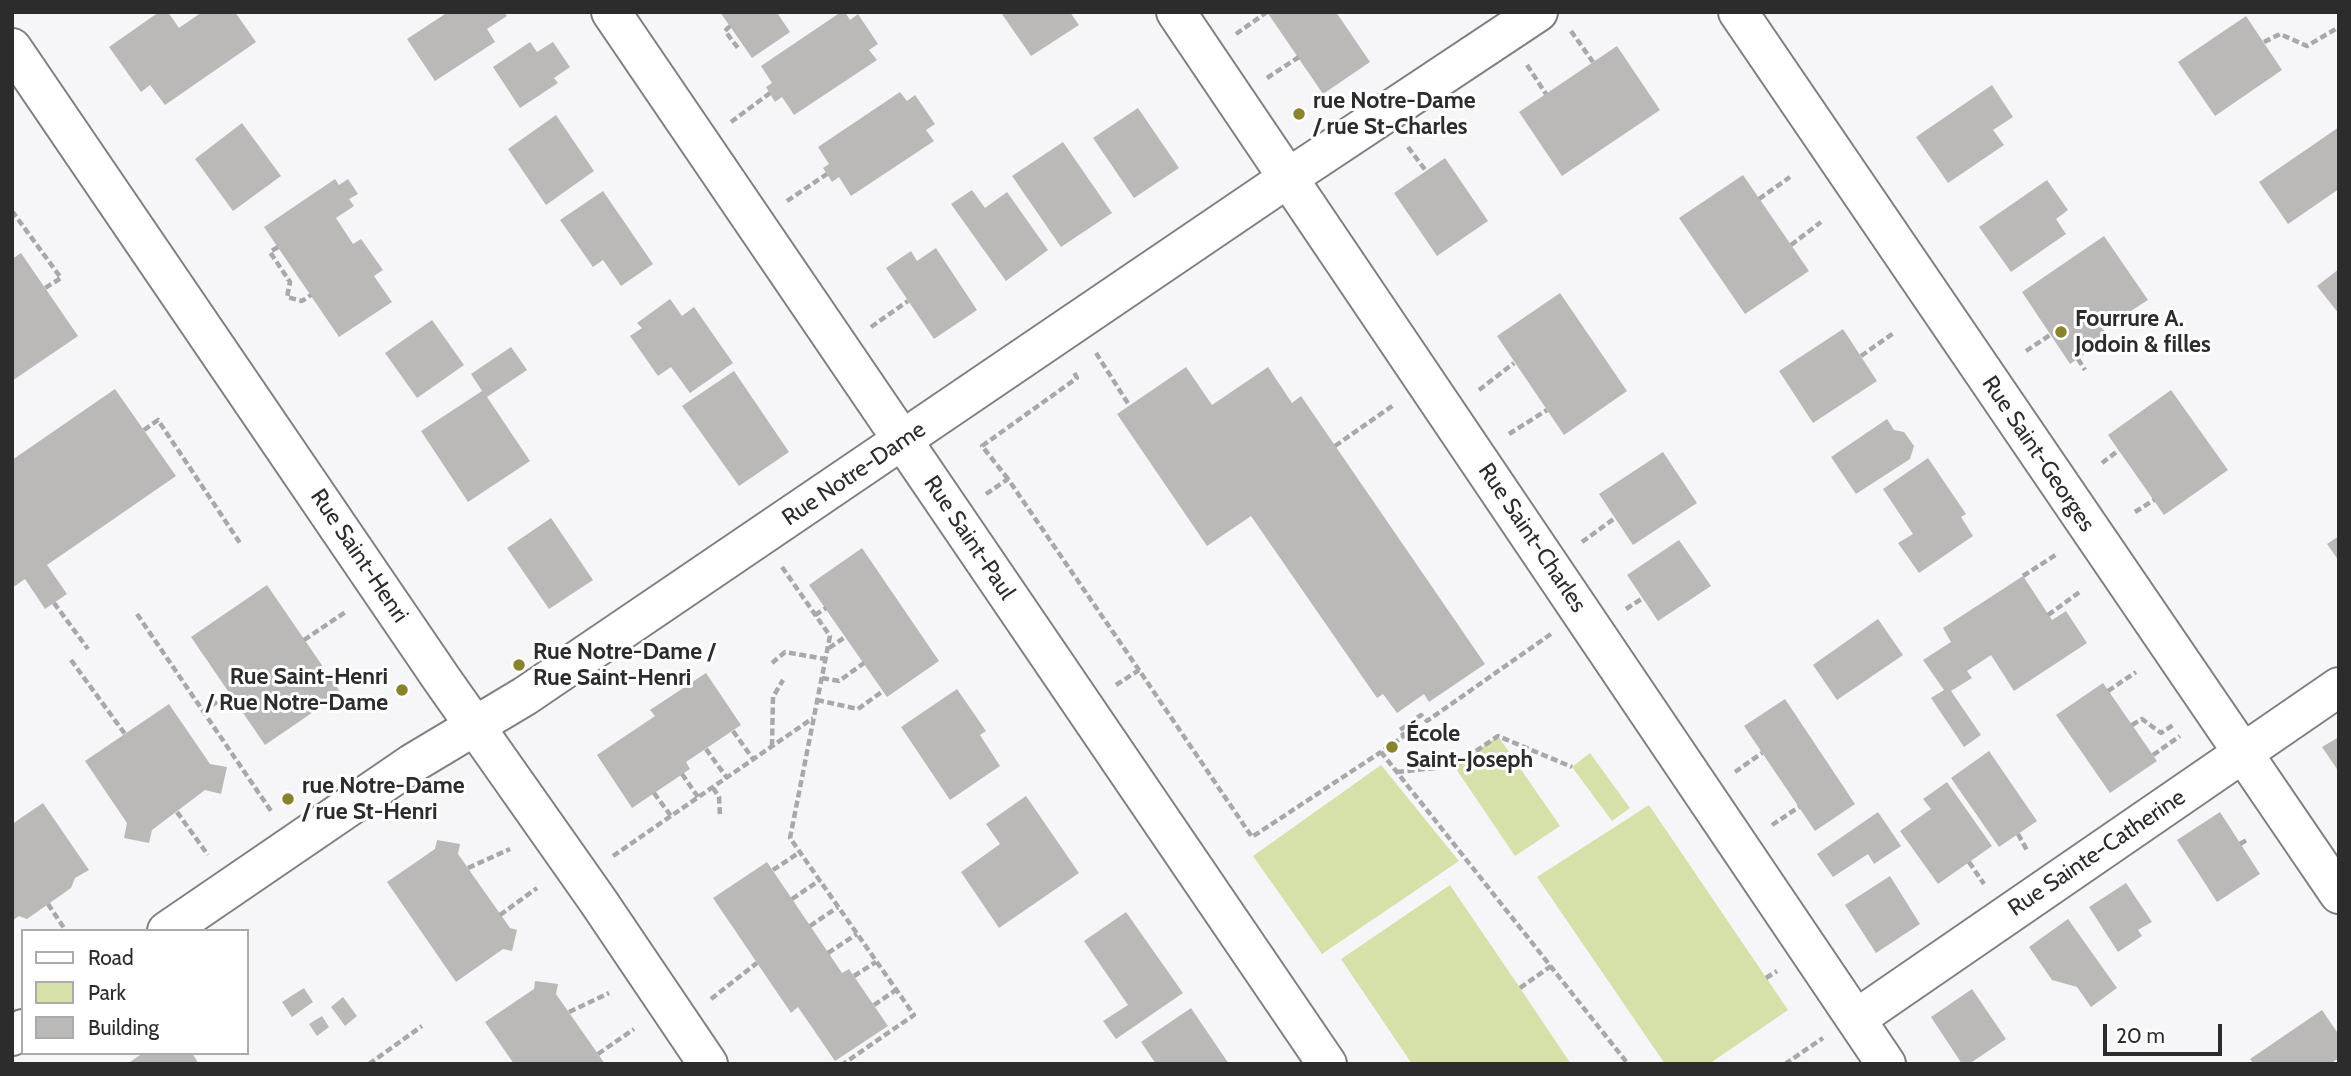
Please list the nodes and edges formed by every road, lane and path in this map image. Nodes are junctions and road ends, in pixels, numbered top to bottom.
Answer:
1 (611, 12) edge
2 (1176, 12) edge
3 (1267, 12) edge
4 (1538, 12) edge
5 (1738, 12) edge
6 (730, 26) dead end
7 (2339, 27) edge
8 (1571, 31) dead end
9 (1236, 34) dead end
10 (2264, 42) dead end
11 (12, 48) edge
12 (738, 48) dead end
13 (1299, 57) dead end
14 (1525, 61) dead end
15 (1593, 62) dead end
16 (1266, 80) dead end
17 (770, 93) dead end
18 (1546, 94) dead end
19 (730, 122) dead end
20 (1405, 142) dead end
21 (1426, 171) dead end
22 (827, 174) dead end
23 (1790, 177) dead end
24 (1288, 178) junction
25 (1759, 199) dead end
26 (785, 203) dead end
27 (12, 211) edge
28 (1821, 222) dead end
29 (1791, 245) dead end
30 (278, 247) dead end
31 (45, 288) dead end
32 (311, 295) dead end
33 (908, 301) dead end
34 (870, 328) dead end
35 (1895, 332) dead end
36 (2050, 335) dead end
37 (1094, 351) dead end
38 (2026, 351) dead end
39 (1861, 356) dead end
40 (2078, 359) dead end
41 (1514, 363) dead end
42 (2085, 370) dead end
43 (1075, 373) dead end
44 (1477, 390) dead end
45 (1395, 404) dead end
46 (1129, 405) dead end
47 (1547, 410) dead end
48 (144, 430) dead end
49 (1508, 435) dead end
50 (904, 441) junction
51 (1335, 446) dead end
52 (2119, 450) dead end
53 (2102, 463) dead end
54 (1008, 479) junction
55 (984, 495) dead end
56 (2154, 500) dead end
57 (2135, 512) dead end
58 (1615, 518) dead end
59 (240, 543) dead end
60 (1581, 543) dead end
61 (2057, 554) dead end
62 (779, 563) dead end
63 (2022, 576) dead end
64 (2081, 591) dead end
65 (1643, 598) dead end
66 (54, 603) dead end
67 (826, 608) dead end
68 (1626, 610) dead end
69 (348, 611) dead end
70 (137, 614) dead end
71 (815, 615) junction
72 (2048, 615) dead end
73 (1551, 634) dead end
74 (845, 637) dead end
75 (304, 640) dead end
76 (88, 649) dead end
77 (827, 649) junction
78 (825, 659) junction
79 (71, 660) dead end
80 (772, 663) dead end
81 (864, 663) dead end
82 (1139, 670) junction
83 (2136, 672) dead end
84 (822, 678) junction
85 (783, 680) dead end
86 (1114, 686) dead end
87 (2339, 687) edge
88 (883, 691) dead end
89 (2108, 691) dead end
90 (229, 693) dead end
91 (817, 700) junction
92 (203, 712) junction
93 (814, 718) junction
94 (2132, 725) dead end
95 (2173, 725) dead end
96 (475, 726) junction
97 (733, 731) dead end
98 (125, 734) dead end
99 (2180, 736) dead end
100 (772, 746) junction
101 (706, 749) dead end
102 (1381, 752) junction
103 (1762, 753) dead end
104 (2242, 753) junction
105 (2153, 755) dead end
106 (753, 759) junction
107 (1572, 767) dead end
108 (1397, 772) junction
109 (1735, 772) dead end
110 (682, 774) dead end
111 (727, 778) junction
112 (713, 787) junction
113 (653, 793) dead end
114 (698, 797) junction
115 (1799, 807) dead end
116 (271, 811) dead end
117 (177, 812) dead end
118 (671, 816) junction
119 (720, 816) dead end
120 (1772, 825) dead end
121 (2018, 834) dead end
122 (2248, 839) dead end
123 (2240, 844) dead end
124 (510, 849) dead end
125 (800, 852) junction
126 (208, 855) dead end
127 (612, 856) dead end
128 (2034, 860) dead end
129 (1969, 862) dead end
130 (468, 868) dead end
131 (773, 870) dead end
132 (820, 880) junction
133 (537, 888) dead end
134 (1988, 891) dead end
135 (2339, 894) edge
136 (792, 899) dead end
137 (48, 904) dead end
138 (838, 907) junction
139 (500, 915) dead end
140 (810, 926) dead end
141 (65, 929) edge
142 (170, 929) edge
143 (857, 934) junction
144 (828, 953) dead end
145 (876, 962) junction
146 (757, 963) dead end
147 (1551, 966) junction
148 (1779, 970) dead end
149 (854, 976) dead end
150 (1766, 978) dead end
151 (1520, 988) dead end
152 (896, 990) junction
153 (609, 993) dead end
154 (711, 1000) dead end
155 (874, 1005) dead end
156 (569, 1012) dead end
157 (422, 1026) dead end
158 (1840, 1028) junction
159 (634, 1030) dead end
160 (598, 1054) dead end
161 (12, 1056) edge
162 (18, 1064) edge
163 (369, 1064) edge
164 (708, 1064) edge
165 (843, 1064) edge
166 (1327, 1064) edge
167 (1628, 1064) edge
168 (1785, 1064) edge
169 (1886, 1064) edge

1 - 50 street, Rue Saint-Paul
2 - 24 street, Rue Saint-Charles
3 - 9 path
4 - 24 street, Rue Notre-Dame
5 - 104 street, Rue Saint-Georges
6 - 12 path
7 - 10 path
8 - 15 path
11 - 96 street, Rue Saint-Henri
13 - 16 path
14 - 18 path
17 - 19 path
20 - 21 path
22 - 26 path
23 - 25 path
24 - 50 street, Rue Notre-Dame
24 - 158 street, Rue Saint-Charles
27 - 31 path
28 - 29 path
30 - 32 path
33 - 34 path
35 - 39 path
36 - 38 path
37 - 46 path
40 - 42 path
41 - 44 path
43 - 54 path
45 - 51 path
47 - 49 path
48 - 59 path
50 - 96 street, Rue Notre-Dame
50 - 166 street, Rue Saint-Paul
52 - 53 path
54 - 55 path
54 - 82 path
56 - 57 path
58 - 60 path
61 - 63 path
62 - 71 path
64 - 72 path
65 - 68 path
66 - 76 path
67 - 71 path
69 - 75 path
70 - 92 path
71 - 77 path
73 - 102 path
74 - 77 path
77 - 78 path
78 - 80 path
78 - 84 path
79 - 98 path
81 - 84 path
82 - 86 path
82 - 102 path
83 - 89 path
84 - 91 path
85 - 100 path
87 - 104 street, Rue Sainte-Catherine
88 - 91 path
90 - 92 path
91 - 93 path
92 - 116 path
93 - 100 path
93 - 125 path
94 - 95 path
96 - 142 street, Rue Notre-Dame
96 - 164 street, Rue Saint-Henri
97 - 106 path
99 - 105 path
100 - 106 path
101 - 111 path
102 - 108 path
103 - 109 path
104 - 135 street, Rue Saint-Georges
104 - 158 street, Rue Sainte-Catherine
106 - 111 path
107 - 108 path
108 - 147 path
110 - 114 path
111 - 112 path
112 - 114 path
112 - 119 path
113 - 118 path
114 - 118 path
115 - 120 path
117 - 126 path
118 - 127 path
121 - 128 path
122 - 123 path
124 - 130 path
125 - 131 path
125 - 132 path
129 - 134 path
132 - 136 path
132 - 138 path
133 - 139 path
137 - 141 path
138 - 140 path
138 - 143 path
143 - 144 path
143 - 145 path
145 - 149 path
145 - 152 path
146 - 154 path
147 - 151 path
147 - 167 path
148 - 150 path
152 - 155 path
152 - 165 path
153 - 156 path
157 - 163 path
158 - 168 path
158 - 169 street, Rue Saint-Charles
159 - 160 path
161 - 162 street

